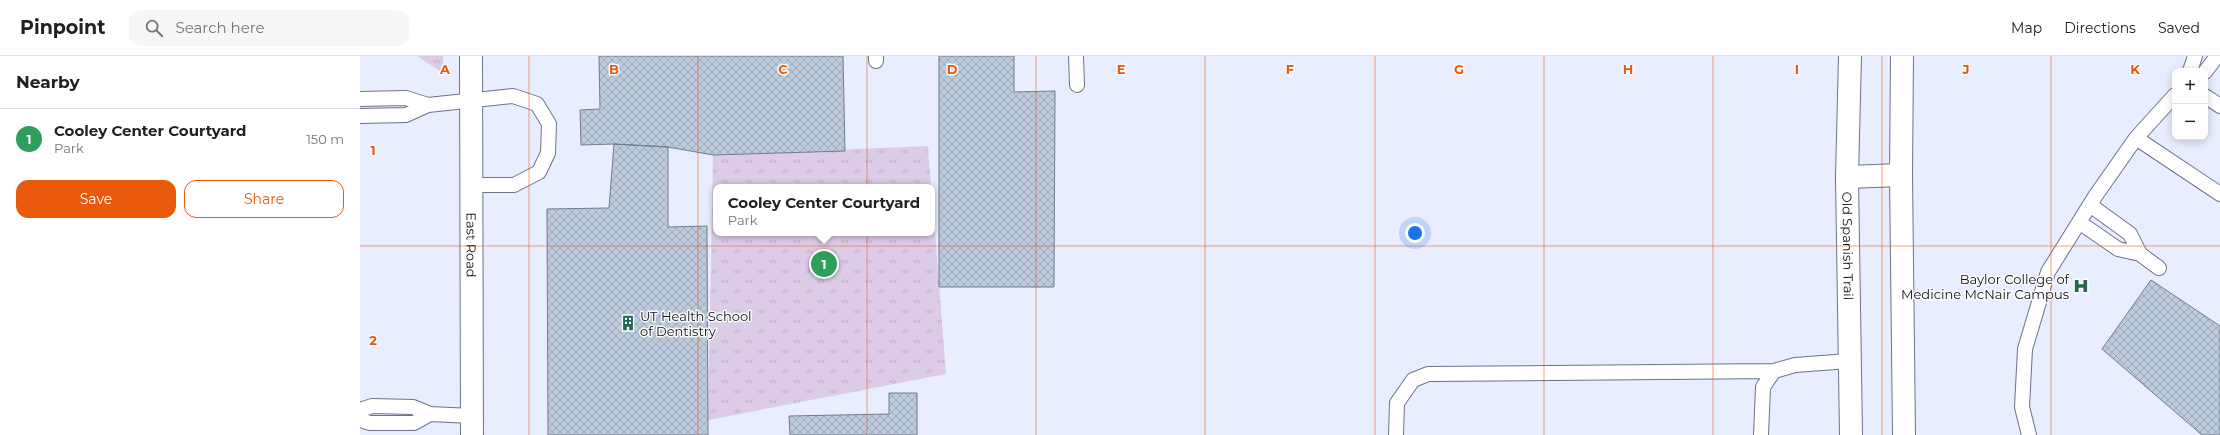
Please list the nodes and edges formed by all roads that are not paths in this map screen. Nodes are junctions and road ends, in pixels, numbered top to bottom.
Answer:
1 (471, 56) edge
2 (1076, 56) edge
3 (1850, 56) edge
4 (1902, 56) edge
5 (2195, 56) edge
6 (2217, 56) edge
7 (2191, 68) edge
8 (2208, 68) edge
9 (1077, 85) dead end
10 (2208, 98) edge
11 (360, 99) edge
12 (2172, 99) edge
13 (471, 101) junction
14 (428, 105) junction
15 (2220, 106) edge
16 (360, 116) edge
17 (2136, 138) junction
18 (1901, 175) junction
19 (1847, 177) junction
20 (472, 185) junction
21 (2220, 194) edge
22 (2090, 205) junction
23 (2079, 222) junction
24 (2140, 254) junction
25 (2159, 268) dead end
26 (1849, 361) junction
27 (1774, 371) junction
28 (360, 410) edge
29 (430, 414) junction
30 (360, 420) edge
31 (472, 425) edge
32 (1396, 435) edge
33 (1761, 435) edge
34 (1850, 435) edge
35 (1904, 435) edge
36 (2029, 435) edge

1 - 13 main road, East Road
2 - 9 lane
3 - 19 main road, Old Spanish Trail
4 - 18 main road
5 - 7 lane
6 - 8 lane
10 - 15 lane
11 - 14 lane
12 - 17 lane
13 - 14 lane
13 - 20 main road, East Road
13 - 20 lane
14 - 16 lane
17 - 21 lane
17 - 22 lane
18 - 19 main road
18 - 35 main road
19 - 26 main road, Old Spanish Trail
20 - 31 main road, East Road
22 - 23 lane
22 - 24 lane
23 - 24 lane
23 - 36 lane
24 - 25 lane
26 - 27 lane
26 - 34 main road, Old Spanish Trail
27 - 32 lane
27 - 33 lane
28 - 29 lane
29 - 30 lane
29 - 31 lane

